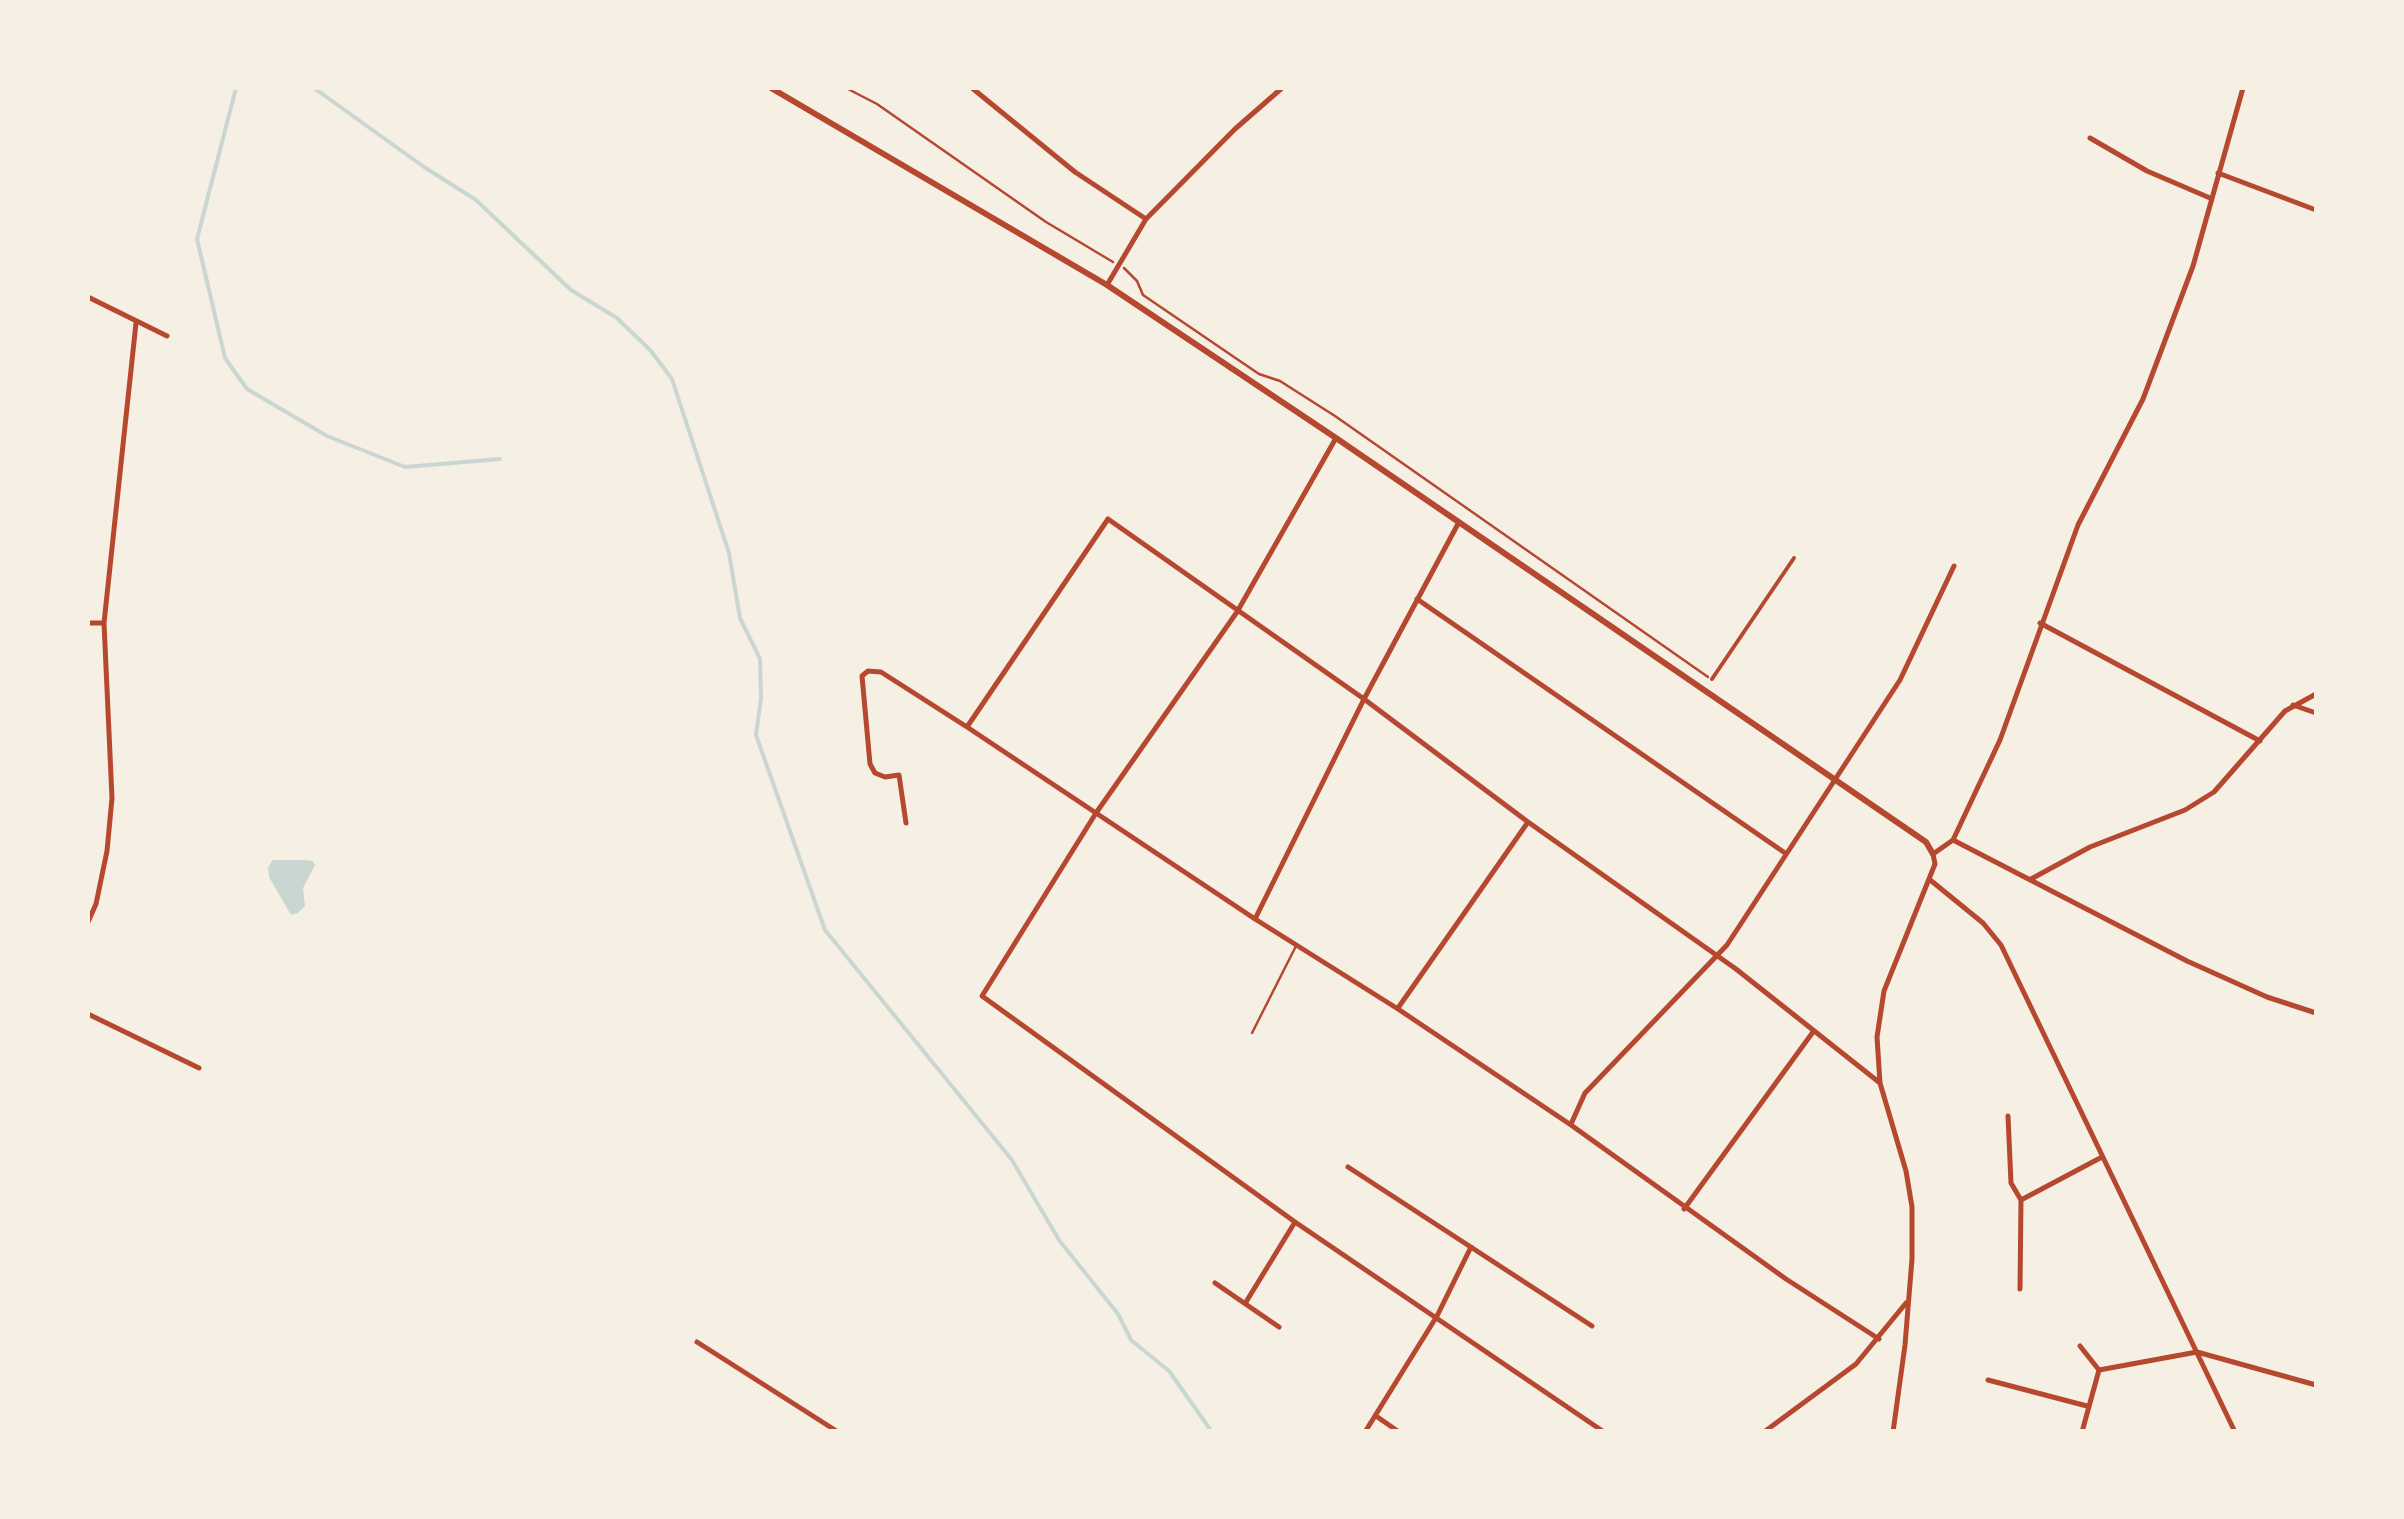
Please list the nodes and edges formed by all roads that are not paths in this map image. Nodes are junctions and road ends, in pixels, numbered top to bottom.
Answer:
1 (772, 88) edge
2 (972, 88) edge
3 (1282, 88) edge
4 (2243, 88) edge
5 (2090, 138) dead end
6 (2218, 172) junction
7 (2210, 198) junction
8 (2316, 210) edge
9 (1146, 218) junction
10 (1107, 285) junction
11 (88, 296) edge
12 (136, 323) junction
13 (167, 336) dead end
14 (1336, 438) junction
15 (1459, 522) junction
16 (1794, 558) dead end
17 (1954, 566) dead end
18 (1417, 599) junction
19 (1237, 612) junction
20 (88, 623) edge
21 (104, 623) junction
22 (2040, 623) junction
23 (1712, 680) road end
24 (2316, 694) edge
25 (1364, 699) junction
26 (2293, 705) junction
27 (2316, 713) edge
28 (967, 727) junction
29 (2260, 741) junction
30 (1834, 780) junction
31 (1096, 813) junction
32 (1528, 822) junction
33 (906, 823) dead end
34 (1953, 840) junction
35 (1785, 854) junction
36 (1933, 854) junction
37 (1928, 879) junction
38 (2031, 879) junction
39 (1255, 919) junction
40 (88, 922) edge
41 (1296, 946) junction
42 (1718, 958) junction
43 (1398, 1008) junction
44 (2316, 1013) edge
45 (88, 1014) edge
46 (1813, 1032) junction
47 (1252, 1034) dead end
48 (199, 1068) dead end
49 (1880, 1083) junction
50 (2008, 1116) dead end
51 (1571, 1125) junction
52 (2102, 1156) junction
53 (1348, 1167) dead end
54 (2021, 1200) junction
55 (1684, 1209) junction
56 (1295, 1222) junction
57 (1471, 1247) junction
58 (1215, 1283) dead end
59 (2020, 1289) dead end
60 (1908, 1301) junction
61 (1246, 1302) junction
62 (1436, 1316) junction
63 (1592, 1326) dead end
64 (1279, 1327) dead end
65 (1879, 1339) junction
66 (697, 1342) dead end
67 (2080, 1346) dead end
68 (2196, 1352) junction
69 (2099, 1370) junction
70 (1988, 1380) dead end
71 (2316, 1385) edge
72 (2087, 1406) junction
73 (1376, 1416) junction
74 (838, 1432) edge
75 (1364, 1432) edge
76 (1400, 1432) edge
77 (1604, 1432) edge
78 (1764, 1432) edge
79 (1893, 1432) edge
80 (2082, 1432) edge
81 (2236, 1432) edge

1 - 10 street
2 - 9 street
3 - 9 street
4 - 6 street
5 - 7 street
6 - 7 street
6 - 8 street
7 - 22 street
9 - 10 street
10 - 14 street
11 - 12 street
12 - 13 street
12 - 21 street
14 - 15 street
14 - 19 street
15 - 18 street
15 - 30 street
16 - 23 street
17 - 30 street
18 - 25 street
18 - 35 street
19 - 25 street
19 - 28 street
19 - 31 street
20 - 21 street
21 - 40 street
22 - 29 street
22 - 34 street
24 - 26 street
25 - 32 street
25 - 39 street
26 - 27 street
26 - 29 street
28 - 31 street
28 - 33 street
29 - 38 street
30 - 35 street
30 - 36 street
31 - 39 street
31 - 56 street
32 - 42 street
32 - 43 street
34 - 36 street
34 - 38 street
35 - 42 street
36 - 37 street
37 - 49 street
37 - 52 street
38 - 44 street
39 - 41 street
41 - 43 street
41 - 47 lane
42 - 46 street
42 - 51 street
43 - 51 street
45 - 48 street
46 - 49 street
46 - 55 street
49 - 60 street
50 - 54 street
51 - 55 street
52 - 54 street
52 - 68 street
53 - 57 street
54 - 59 street
55 - 65 street
56 - 61 street
56 - 62 street
57 - 62 street
57 - 63 street
58 - 61 street
60 - 65 street
60 - 79 street
61 - 64 street
62 - 73 street
62 - 77 street
65 - 78 street
66 - 74 street
67 - 69 street
68 - 69 street
68 - 71 street
68 - 81 street
69 - 72 street
70 - 72 street
72 - 80 street
73 - 75 street
73 - 76 street

